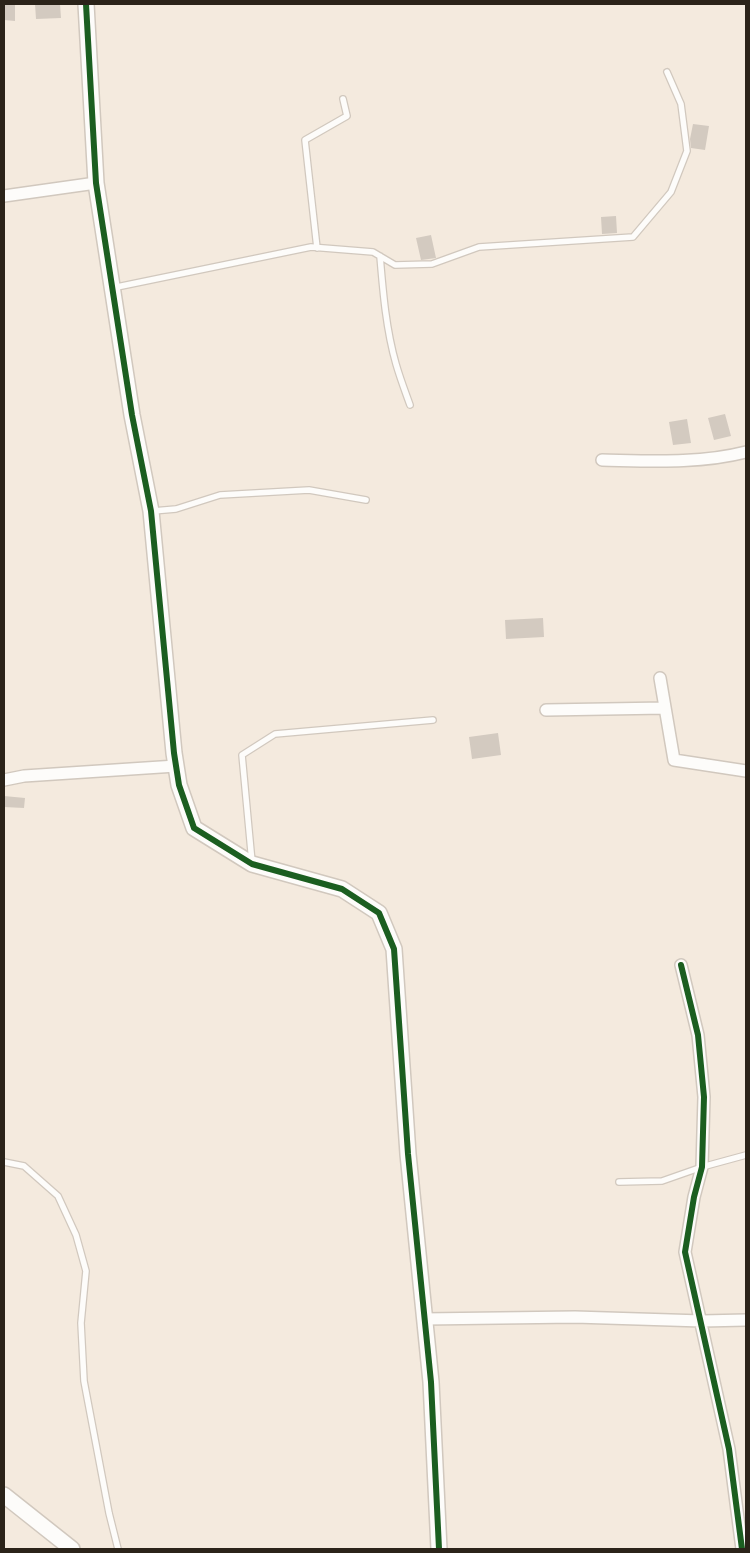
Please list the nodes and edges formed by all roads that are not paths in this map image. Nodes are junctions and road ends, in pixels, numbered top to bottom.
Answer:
1 (86, 4) edge
2 (666, 72) dead end
3 (343, 98) dead end
4 (96, 183) junction
5 (4, 196) edge
6 (317, 248) junction
7 (380, 256) junction
8 (112, 288) junction
9 (410, 405) dead end
10 (746, 452) edge
11 (602, 460) dead end
12 (366, 500) dead end
13 (151, 511) junction
14 (660, 678) dead end
15 (665, 708) junction
16 (546, 710) dead end
17 (433, 720) dead end
18 (176, 766) junction
19 (746, 771) edge
20 (4, 780) edge
21 (252, 864) junction
22 (681, 965) dead end
23 (746, 1155) edge
24 (4, 1162) edge
25 (702, 1167) junction
26 (618, 1182) dead end
27 (424, 1319) junction
28 (746, 1320) edge
29 (702, 1321) junction
30 (4, 1495) edge
31 (742, 1525) edge
32 (72, 1549) edge
33 (118, 1549) edge
34 (439, 1549) edge
35 (742, 1549) edge

1 - 4 street
2 - 7 lane
3 - 6 lane
4 - 5 street
4 - 8 street
6 - 7 lane
6 - 8 lane
7 - 9 lane
8 - 13 street
10 - 11 street
12 - 13 lane
13 - 18 street
14 - 15 street
15 - 16 street
15 - 19 street
17 - 21 lane
18 - 20 street
18 - 21 street
21 - 27 street
22 - 25 street
23 - 25 lane
24 - 33 lane
25 - 26 lane
25 - 29 street
27 - 29 street
27 - 34 street
28 - 29 street
29 - 31 street
30 - 32 street
31 - 35 street

